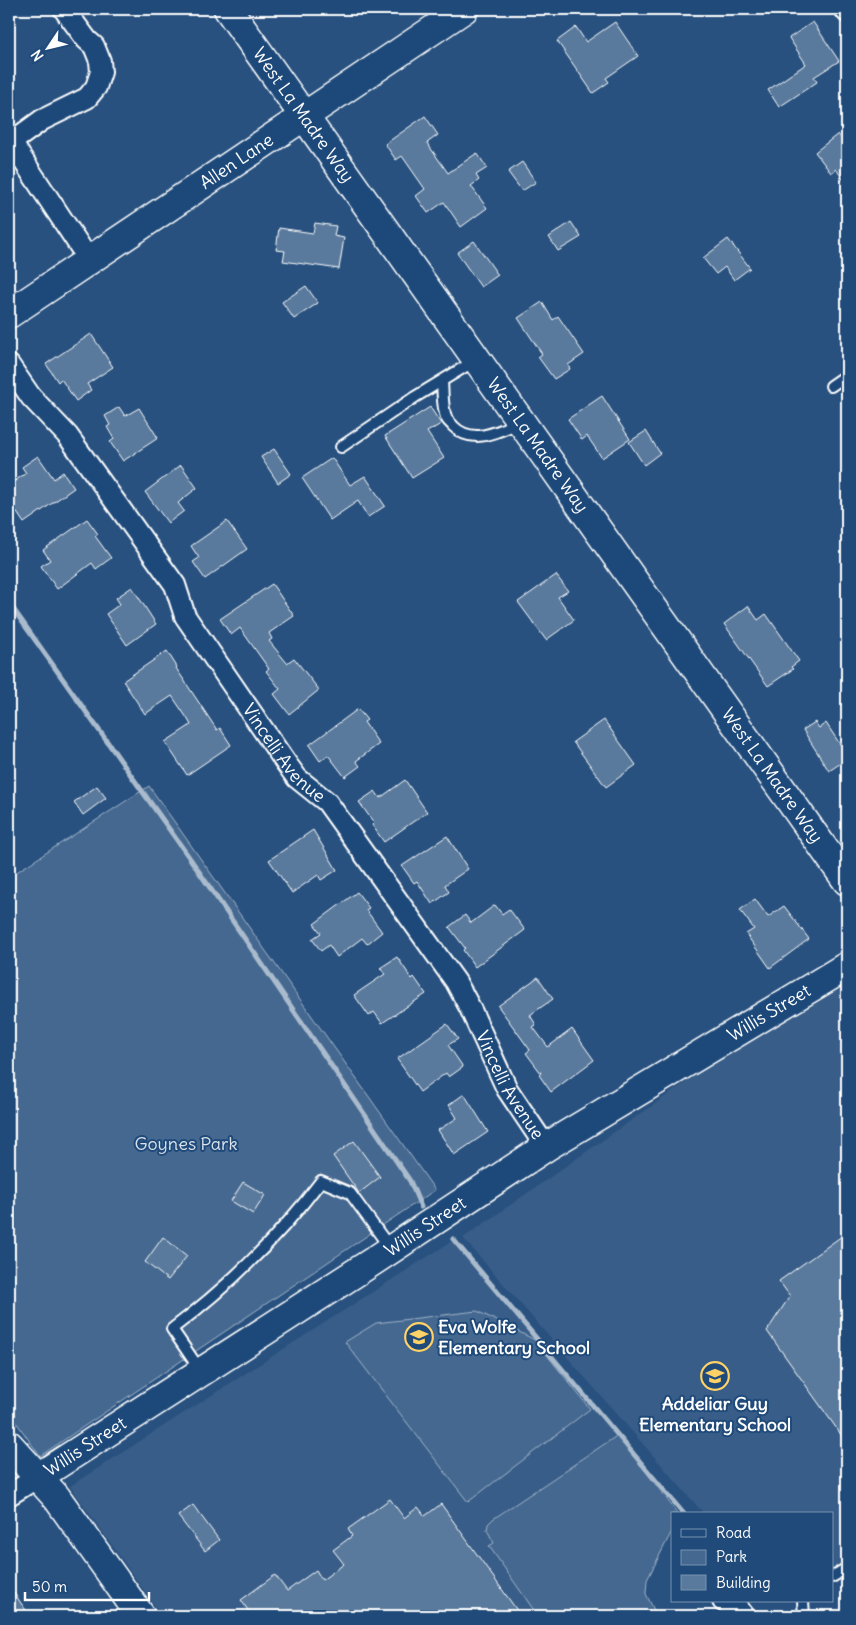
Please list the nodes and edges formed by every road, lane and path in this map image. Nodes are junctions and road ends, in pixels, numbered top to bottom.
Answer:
1 (64, 9) edge
2 (228, 9) edge
3 (464, 9) edge
4 (304, 116) junction
5 (10, 143) edge
6 (89, 260) junction
7 (9, 314) edge
8 (477, 360) junction
9 (9, 365) edge
10 (847, 375) edge
11 (442, 382) junction
12 (831, 386) dead end
13 (521, 422) junction
14 (341, 447) dead end
15 (847, 881) edge
16 (847, 966) edge
17 (546, 1148) junction
18 (391, 1249) junction
19 (201, 1371) junction
20 (9, 1445) edge
21 (38, 1477) junction
22 (9, 1495) edge
23 (847, 1568) edge
24 (834, 1576) edge
25 (725, 1602) edge
26 (803, 1602) edge
27 (141, 1616) edge
28 (744, 1616) edge
29 (804, 1616) edge

1 - 5 street
2 - 4 street, West La Madre Way
3 - 4 street, Allen Lane
4 - 6 street, Allen Lane
4 - 8 street, West La Madre Way
5 - 6 street
6 - 7 street, Allen Lane
8 - 11 lane
8 - 13 street, West La Madre Way
9 - 17 street, Vincelli Avenue
10 - 12 lane
11 - 13 lane
11 - 14 lane
13 - 15 street, West La Madre Way
16 - 17 street, Willis Street
17 - 18 street, Willis Street
18 - 19 street, Willis Street
18 - 19 lane
19 - 21 street, Willis Street
20 - 21 street
21 - 22 street, Willis Street
21 - 27 street
23 - 24 lane
25 - 28 street
26 - 29 lane

